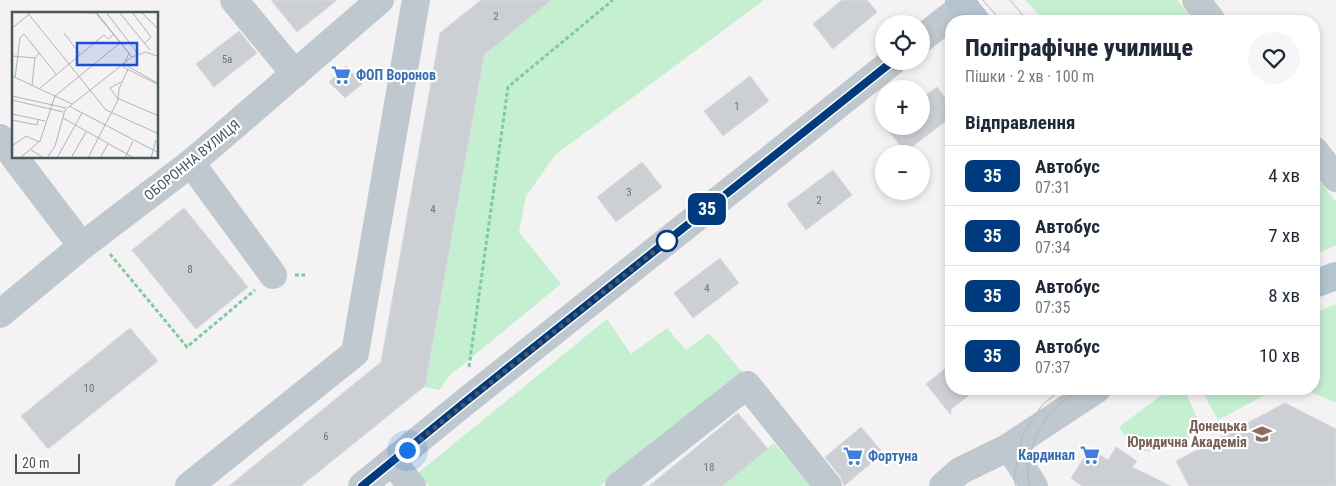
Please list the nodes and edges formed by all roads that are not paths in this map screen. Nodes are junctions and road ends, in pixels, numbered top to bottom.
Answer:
1 (234, 0) edge
2 (380, 0) edge
3 (416, 0) edge
4 (1196, 0) edge
5 (1207, 15) edge
6 (945, 23) edge
7 (930, 33) edge
8 (882, 70) edge
9 (295, 74) junction
10 (0, 138) edge
11 (12, 154) edge
12 (1320, 158) edge
13 (16, 159) edge
14 (191, 163) junction
15 (1336, 178) edge
16 (88, 241) junction
17 (273, 275) road end
18 (1336, 276) edge
19 (1320, 282) edge
20 (0, 314) edge
21 (1088, 395) edge
22 (1010, 447) junction
23 (392, 462) junction
24 (189, 486) edge
25 (362, 486) edge
26 (412, 486) edge
27 (619, 486) edge
28 (828, 486) edge
29 (943, 486) edge
30 (1034, 486) edge

1 - 9 street
2 - 9 street, ОБОРОННА ВУЛИЦЯ
3 - 24 street
4 - 5 street
6 - 7 street
8 - 23 street
9 - 14 street, ОБОРОННА ВУЛИЦЯ
10 - 11 street
12 - 15 street
13 - 16 street
14 - 16 street, ОБОРОННА ВУЛИЦЯ
14 - 17 street
16 - 20 street, ОБОРОННА ВУЛИЦЯ
18 - 19 main road
21 - 22 street
22 - 29 street
22 - 30 street
23 - 25 street
23 - 26 street
27 - 28 street

